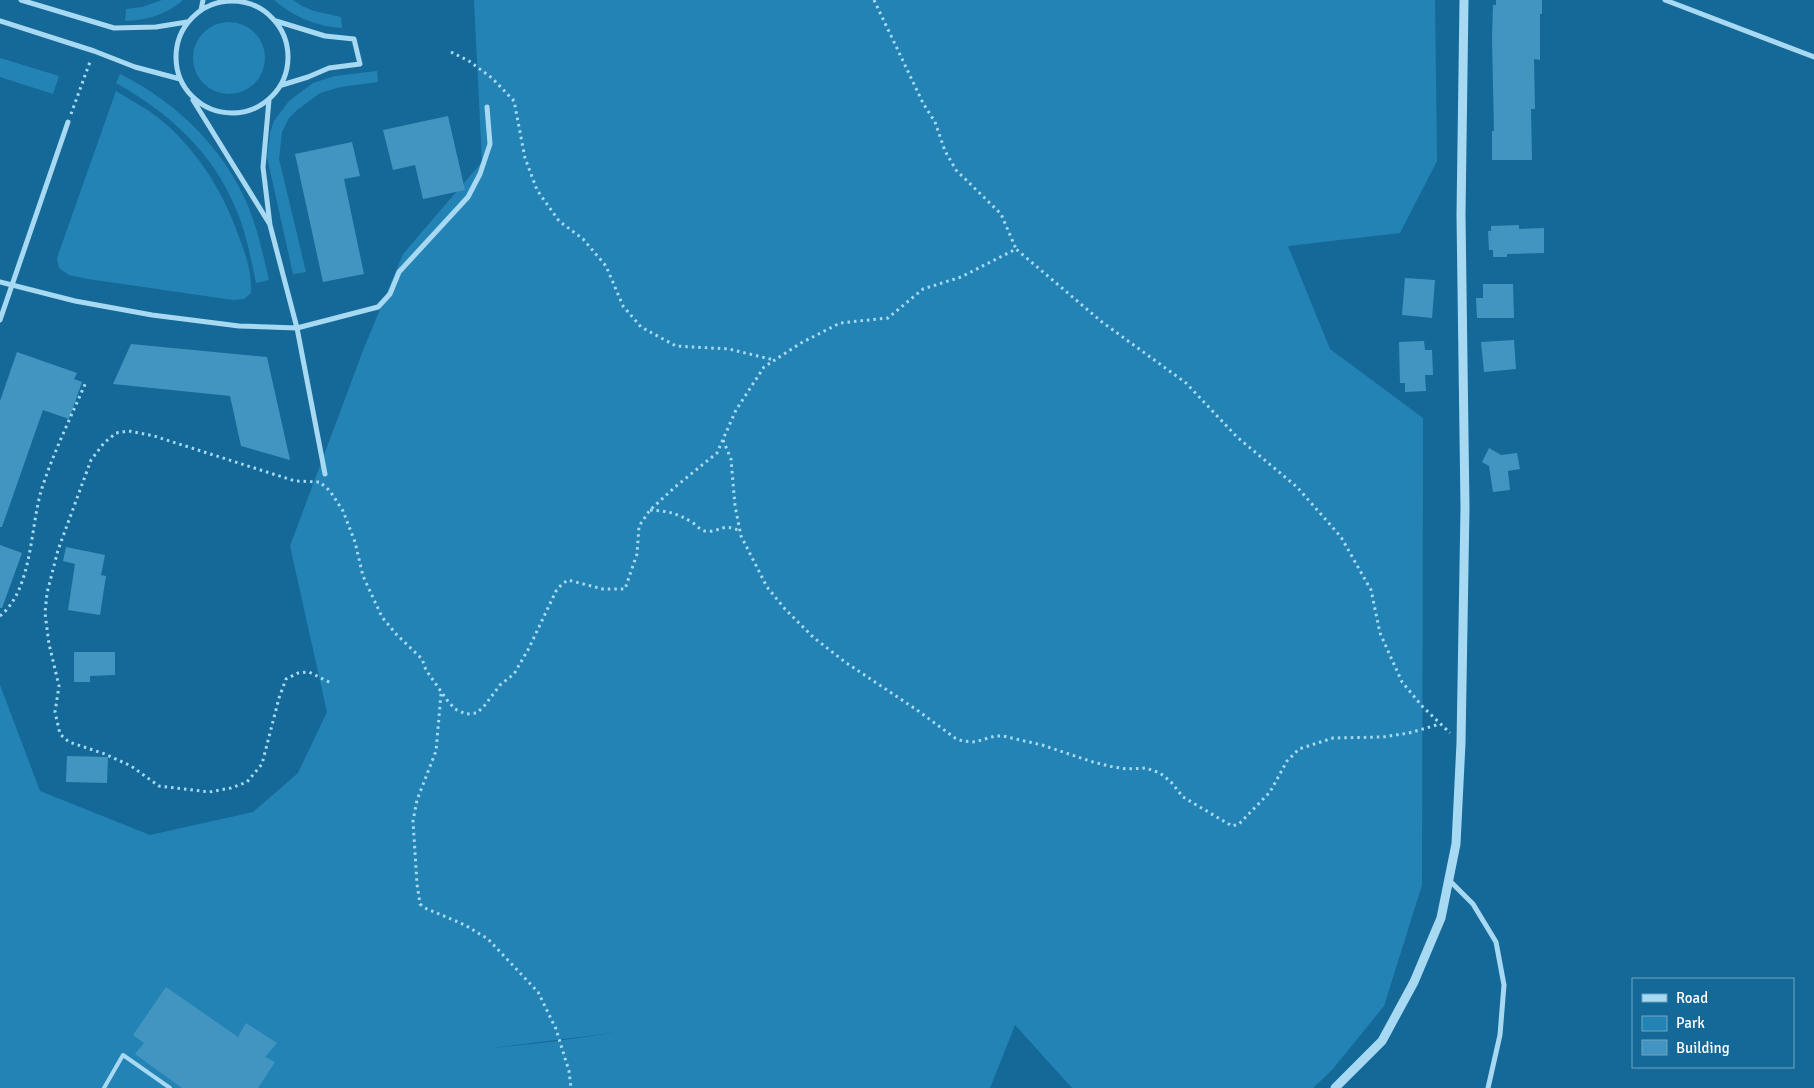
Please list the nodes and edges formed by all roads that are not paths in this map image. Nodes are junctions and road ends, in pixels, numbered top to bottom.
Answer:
1 (21, 0) edge
2 (204, 0) edge
3 (257, 0) edge
4 (1464, 0) edge
5 (1665, 0) edge
6 (261, 8) junction
7 (201, 10) junction
8 (0, 20) edge
9 (187, 22) junction
10 (276, 22) junction
11 (1814, 56) edge
12 (180, 79) junction
13 (282, 84) junction
14 (191, 97) junction
15 (270, 100) junction
16 (487, 107) dead end
17 (68, 122) road end
18 (270, 226) junction
19 (0, 282) edge
20 (12, 286) junction
21 (0, 320) edge
22 (297, 328) junction
23 (325, 474) dead end
24 (1449, 880) junction
25 (104, 1088) edge
26 (170, 1088) edge
27 (1335, 1088) edge
28 (1488, 1088) edge

1 - 9 street
2 - 7 street
3 - 6 street
4 - 24 street
5 - 11 street
6 - 7 street
6 - 10 street
7 - 9 street
8 - 12 street
9 - 12 street
10 - 13 street
10 - 13 street
12 - 14 street
13 - 15 street
14 - 15 street
14 - 18 street
15 - 18 street
16 - 22 street
17 - 20 street
18 - 22 street
19 - 20 street
20 - 21 street
20 - 22 street
22 - 23 street
24 - 27 street
24 - 28 street
25 - 26 lane

